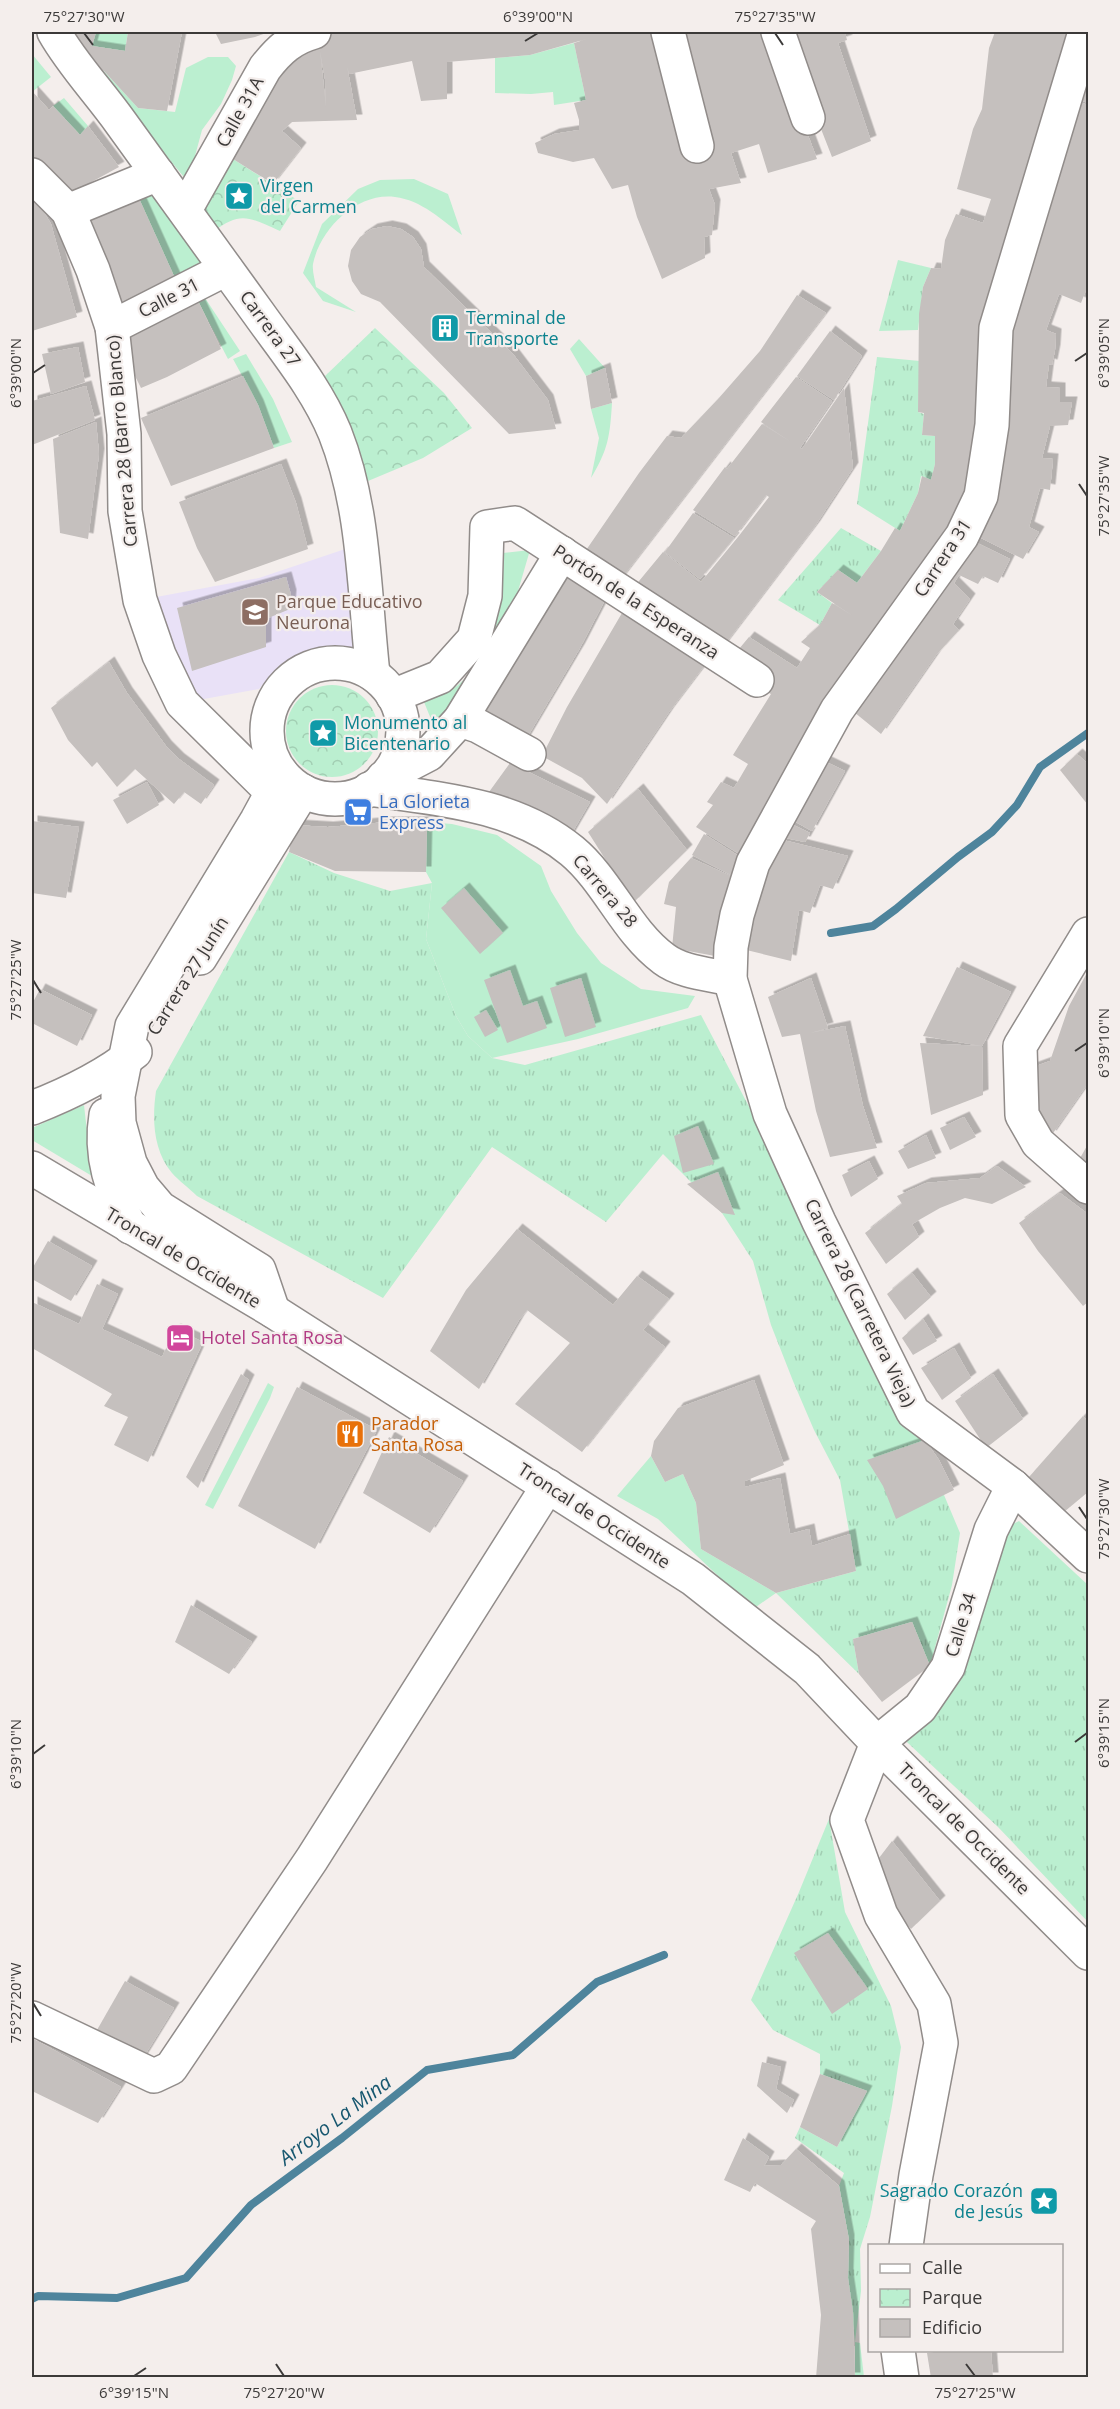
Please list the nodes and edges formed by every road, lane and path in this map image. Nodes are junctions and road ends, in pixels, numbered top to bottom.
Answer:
1 (54, 32) edge
2 (314, 32) edge
3 (668, 32) edge
4 (778, 32) edge
5 (1085, 32) edge
6 (808, 118) dead end
7 (698, 146) dead end
8 (158, 174) junction
9 (32, 175) edge
10 (184, 210) junction
11 (68, 211) junction
12 (226, 269) junction
13 (112, 327) junction
14 (562, 553) junction
15 (757, 680) dead end
16 (383, 685) junction
17 (460, 720) junction
18 (529, 754) dead end
19 (376, 784) junction
20 (286, 786) junction
21 (1089, 934) edge
22 (730, 980) junction
23 (125, 1060) junction
24 (32, 1108) edge
25 (32, 1168) edge
26 (1089, 1187) edge
27 (130, 1227) junction
28 (273, 1311) junction
29 (548, 1486) junction
30 (1013, 1486) junction
31 (1089, 1556) edge
32 (877, 1743) junction
33 (1089, 1953) edge
34 (32, 2018) edge
35 (906, 2244) edge
36 (898, 2352) edge
37 (902, 2378) edge

1 - 8 street, Carrera 27
2 - 10 street, Calle 31A
3 - 7 street
4 - 6 street
5 - 22 street, Carrera 31
8 - 10 street, Carrera 27
8 - 11 street
9 - 11 street, Carrera 28 (Barro Blanco)
10 - 12 street, Carrera 27
11 - 13 street, Carrera 28 (Barro Blanco)
12 - 13 street, Calle 31
12 - 16 street, Carrera 27
13 - 20 street, Carrera 28 (Barro Blanco)
14 - 15 street, Portón de la Esperanza
14 - 16 street, Portón de la Esperanza
14 - 17 street
16 - 19 street
16 - 20 street
17 - 18 street
17 - 19 street
19 - 20 street
19 - 22 street, Carrera 28
20 - 23 street, Carrera 27 Junín
21 - 26 street
22 - 30 street, Carrera 28 (Carretera Vieja)
23 - 24 street
23 - 27 street
23 - 28 street
25 - 27 street, Troncal de Occidente
27 - 28 street, Troncal de Occidente
28 - 29 street, Troncal de Occidente
29 - 32 street, Troncal de Occidente
29 - 34 street
30 - 31 street, Carrera 28 (Carretera Vieja)
30 - 32 street, Calle 34
32 - 33 street, Troncal de Occidente
32 - 35 street
36 - 37 street

